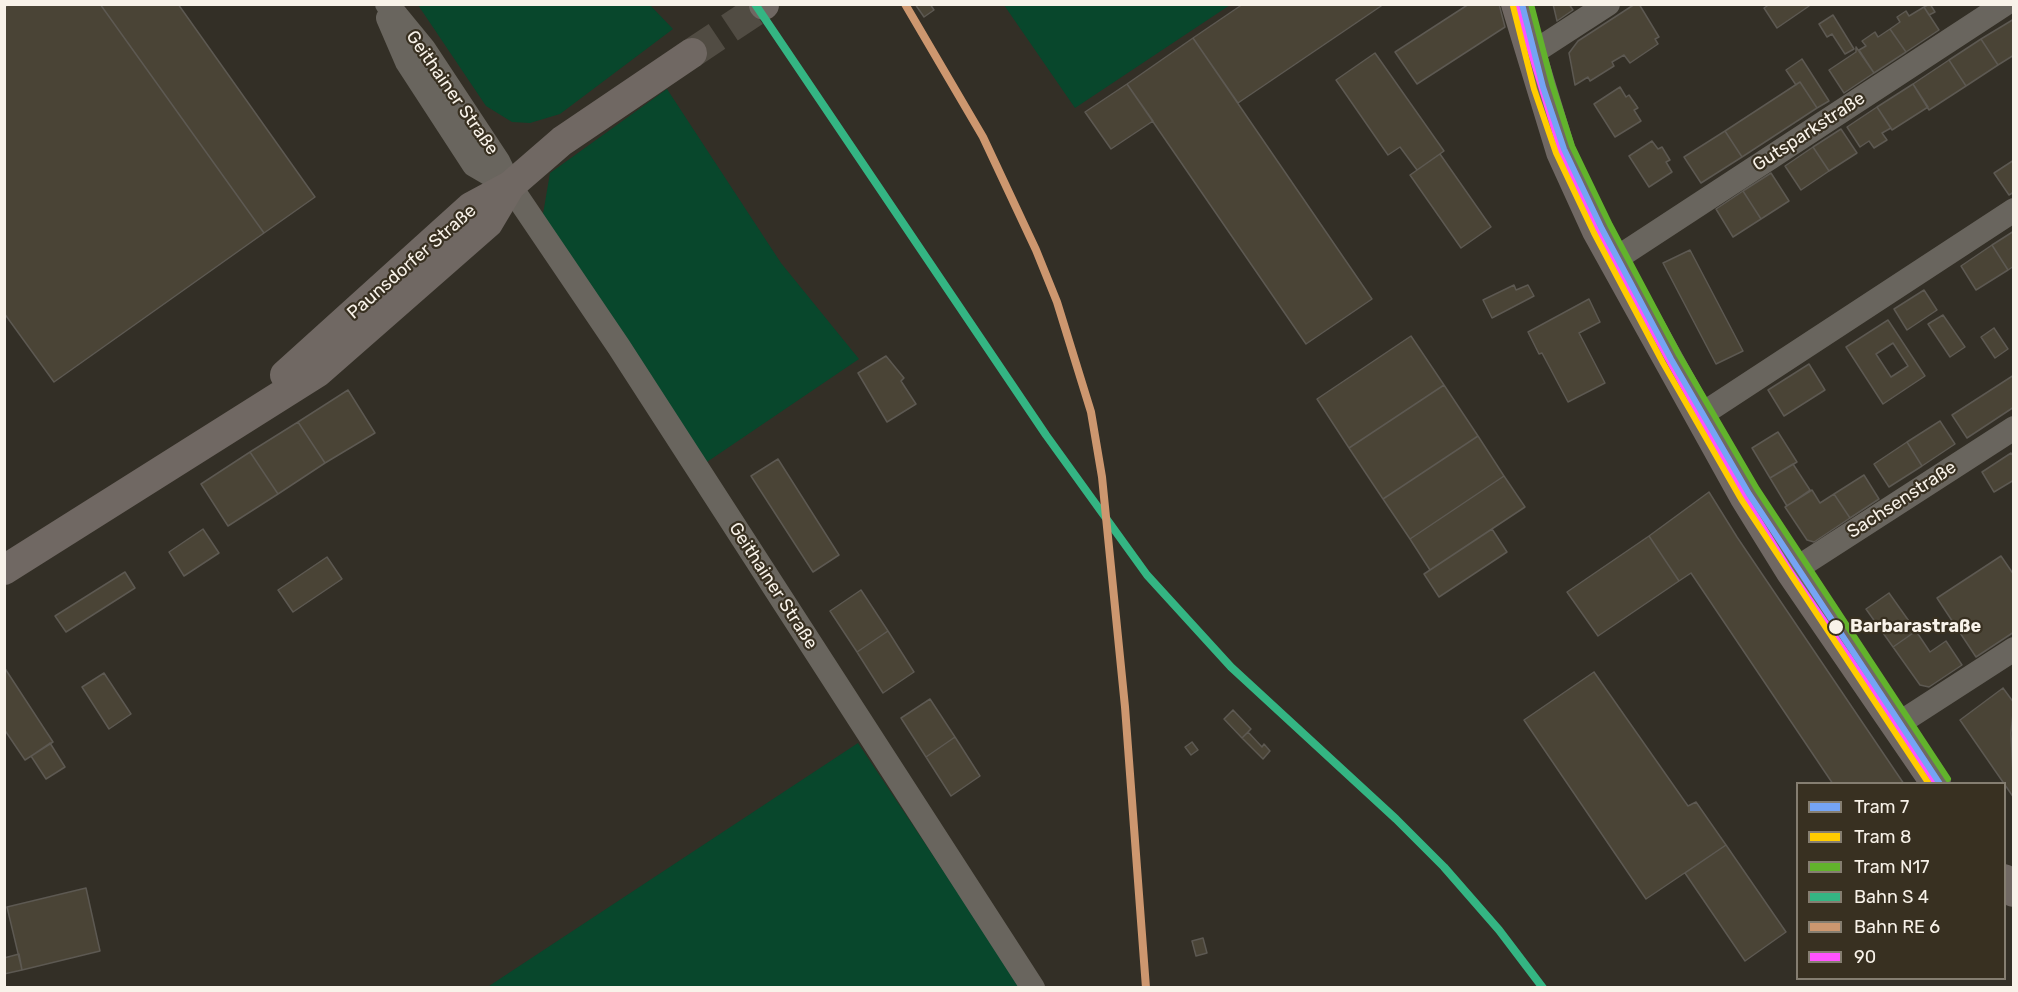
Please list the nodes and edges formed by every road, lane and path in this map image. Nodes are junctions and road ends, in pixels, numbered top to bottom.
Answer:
1 (385, 4) edge
2 (1516, 4) edge
3 (1523, 4) edge
4 (1608, 4) edge
5 (2005, 4) edge
6 (692, 53) tunnel mouth
7 (1531, 54) junction
8 (510, 186) junction
9 (2013, 210) edge
10 (1614, 260) junction
11 (1698, 417) junction
12 (2013, 428) edge
13 (4, 570) edge
14 (1791, 572) junction
15 (2013, 649) edge
16 (1895, 726) junction
17 (1935, 782) edge
18 (1033, 987) edge

1 - 8 street, Geithainer Straße
2 - 7 main road
3 - 7 main road
4 - 7 street
5 - 10 street, Gutsparkstraße
6 - 8 main road, Paunsdorfer Straße
7 - 10 main road
8 - 13 main road, Paunsdorfer Straße
8 - 18 street, Geithainer Straße
9 - 11 street
10 - 11 main road
11 - 14 main road
12 - 14 street, Sachsenstraße
14 - 16 main road
15 - 16 street
16 - 17 main road

